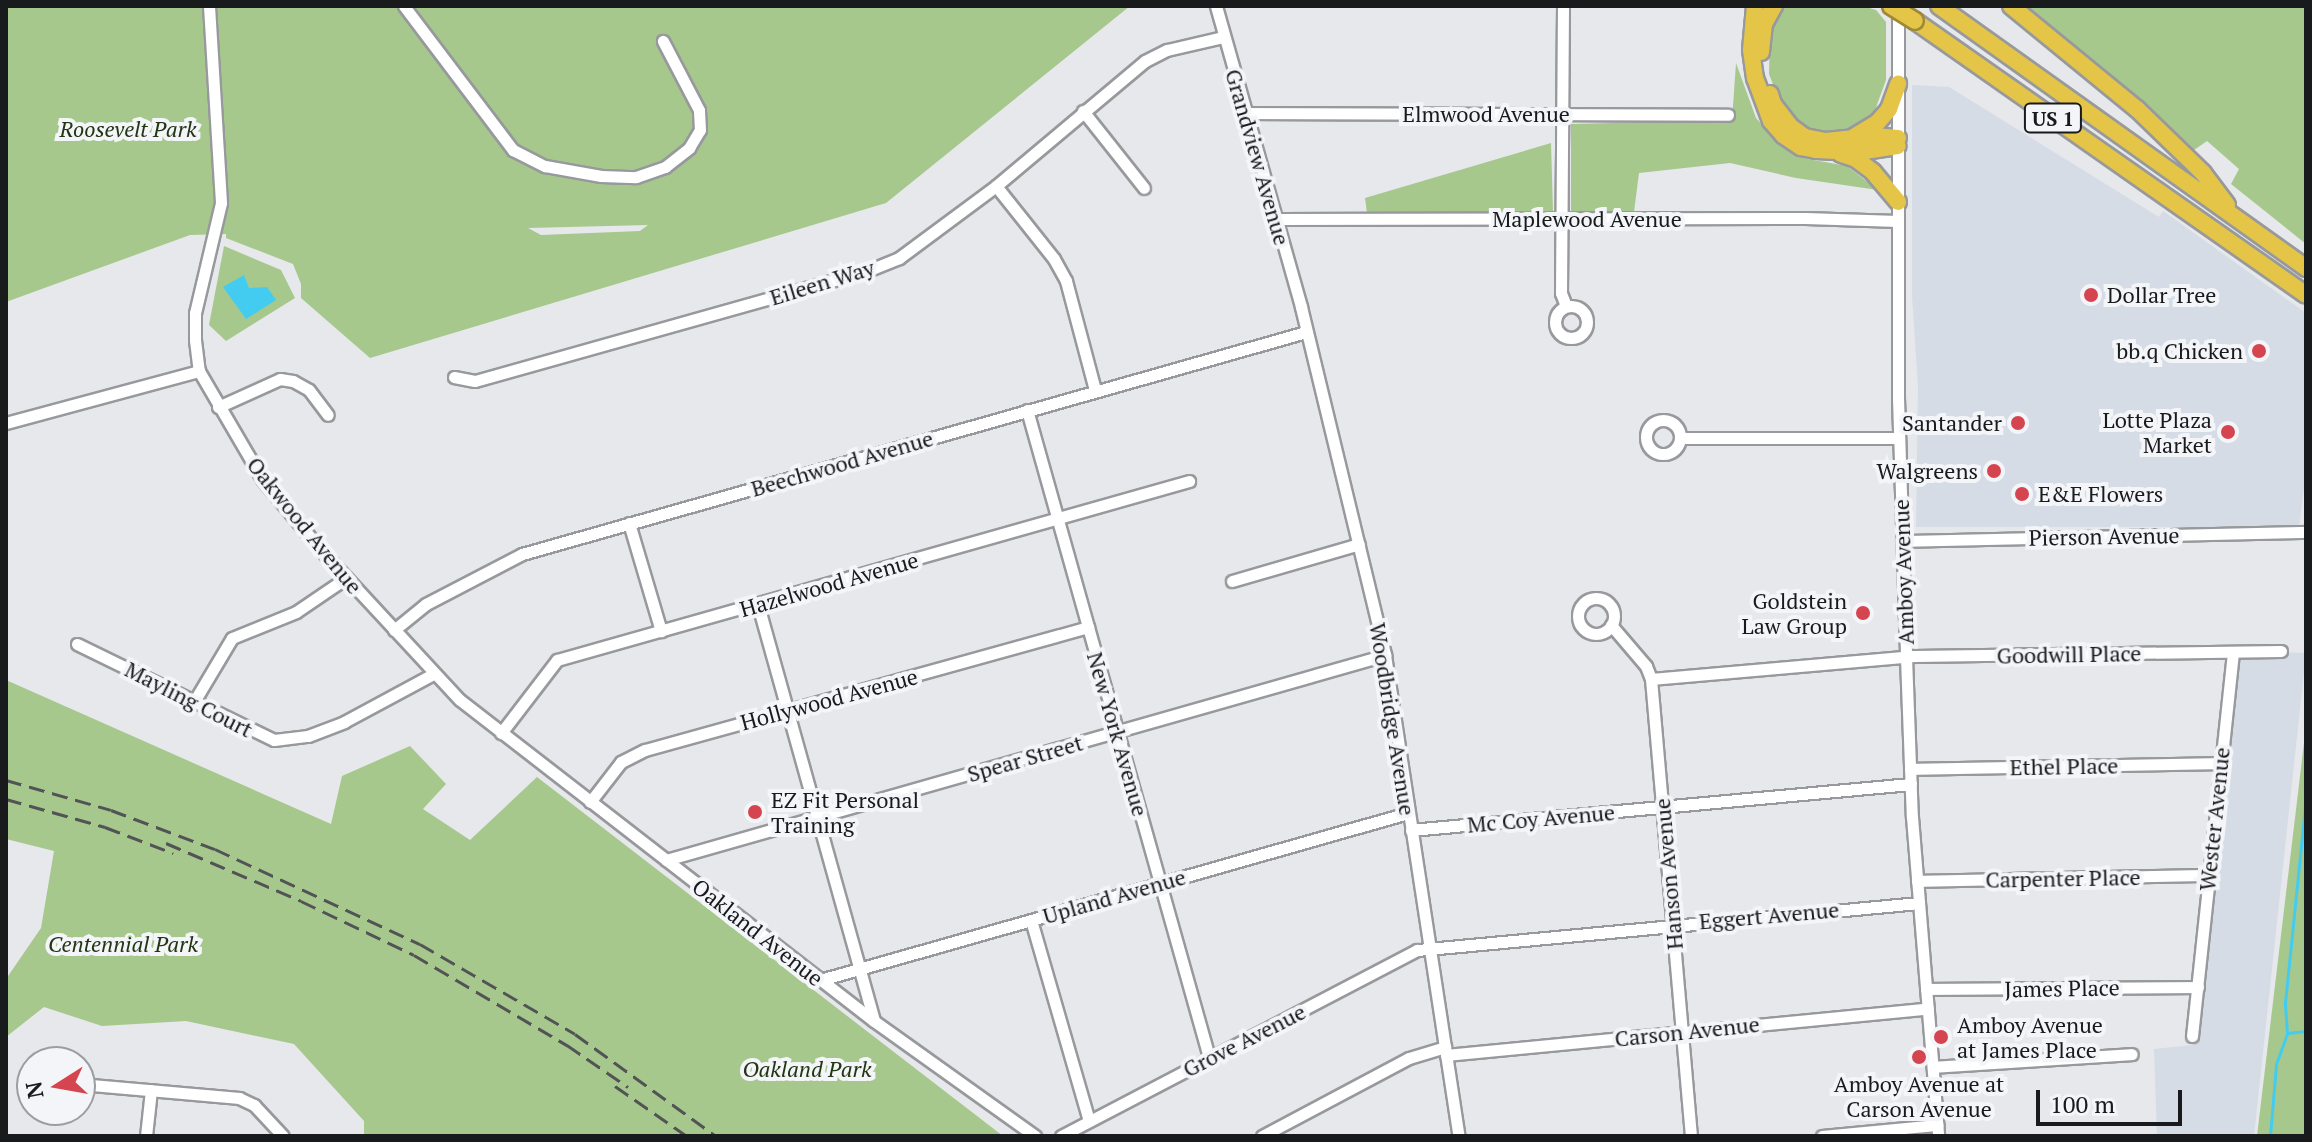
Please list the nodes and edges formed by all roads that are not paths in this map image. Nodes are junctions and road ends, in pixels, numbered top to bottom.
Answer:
1 (209, 6) edge
2 (404, 6) edge
3 (1216, 6) edge
4 (1563, 6) edge
5 (1755, 6) edge
6 (1774, 6) edge
7 (1891, 6) edge
8 (1898, 6) edge
9 (1939, 6) edge
10 (2011, 6) edge
11 (1223, 37) junction
12 (663, 41) dead end
13 (1898, 84) junction
14 (1083, 111) junction
15 (1244, 113) junction
16 (1563, 115) junction
17 (1728, 115) dead end
18 (1850, 139) junction
19 (1898, 142) junction
20 (1832, 152) junction
21 (996, 186) junction
22 (1144, 188) dead end
23 (1898, 202) junction
24 (1563, 218) junction
25 (1276, 219) junction
26 (1898, 221) junction
27 (2240, 221) junction
28 (2306, 268) edge
29 (2306, 295) edge
30 (1566, 306) dead end
31 (1301, 307) joint
32 (1306, 332) junction
33 (199, 371) junction
34 (454, 377) dead end
35 (1095, 390) junction
36 (218, 407) junction
37 (1027, 410) junction
38 (328, 415) dead end
39 (6, 423) edge
40 (1681, 438) dead end
41 (1898, 438) junction
42 (1189, 481) dead end
43 (1056, 519) junction
44 (629, 523) junction
45 (2306, 532) edge
46 (1902, 541) junction
47 (1359, 544) junction
48 (346, 578) junction
49 (1232, 581) dead end
50 (758, 605) junction
51 (1611, 625) dead end
52 (1088, 627) junction
53 (394, 630) junction
54 (661, 631) junction
55 (77, 644) dead end
56 (2281, 651) dead end
57 (2233, 652) junction
58 (1385, 655) junction
59 (1906, 657) junction
60 (433, 674) junction
61 (1651, 679) junction
62 (195, 700) junction
63 (788, 710) junction
64 (486, 722) joint
65 (1117, 732) junction
66 (501, 733) junction
67 (2219, 763) junction
68 (1910, 769) junction
69 (1911, 784) junction
70 (590, 802) junction
71 (1662, 807) junction
72 (1408, 813) junction
73 (818, 817) junction
74 (1411, 830) junction
75 (666, 860) junction
76 (2209, 875) junction
77 (1917, 881) junction
78 (1160, 883) junction
79 (1919, 903) junction
80 (1031, 920) junction
81 (1673, 924) junction
82 (1428, 947) junction
83 (859, 968) junction
84 (820, 980) junction
85 (2198, 987) junction
86 (1926, 989) junction
87 (1928, 1009) junction
88 (874, 1021) junction
89 (1682, 1031) junction
90 (2192, 1036) dead end
91 (1445, 1051) junction
92 (2132, 1054) dead end
93 (1209, 1057) junction
94 (1933, 1067) junction
95 (96, 1085) edge
96 (151, 1090) junction
97 (1089, 1121) junction
98 (1938, 1130) edge
99 (146, 1136) edge
100 (283, 1136) edge
101 (1035, 1136) edge
102 (1061, 1136) edge
103 (1262, 1136) edge
104 (1459, 1136) edge
105 (1691, 1136) edge
106 (1822, 1136) edge

1 - 33 street, Oakwood Avenue
2 - 12 street
3 - 11 street, Grandview Avenue
4 - 16 street
5 - 20 highway
6 - 18 highway
7 - 29 highway, US 1, bridge
8 - 13 street, Amboy Avenue
9 - 27 highway, US 1
10 - 27 highway
11 - 14 street, Eileen Way
11 - 15 street, Grandview Avenue
13 - 18 highway
13 - 19 street, Amboy Avenue
14 - 21 street, Eileen Way
14 - 22 street
15 - 16 street, Elmwood Avenue
15 - 25 street, Grandview Avenue
16 - 17 street, Elmwood Avenue
16 - 24 street
18 - 19 highway
19 - 20 highway
19 - 23 street, Amboy Avenue
20 - 23 highway
21 - 34 street, Eileen Way
21 - 35 street
23 - 26 street, Amboy Avenue
24 - 25 street, Maplewood Avenue
24 - 26 street, Maplewood Avenue
24 - 30 street
25 - 31 street, Grandview Avenue
26 - 41 street, Amboy Avenue
27 - 28 highway, US 1
31 - 32 street, Woodbridge Avenue
32 - 35 street, Beechwood Avenue
32 - 47 street, Woodbridge Avenue
33 - 36 street, Oakwood Avenue
33 - 39 street
35 - 37 street, Beechwood Avenue
36 - 38 street
36 - 48 street, Oakwood Avenue
37 - 43 street, New York Avenue
37 - 44 street, Beechwood Avenue
40 - 41 street
41 - 46 street, Amboy Avenue
42 - 43 street, Hazelwood Avenue
43 - 50 street, Hazelwood Avenue
43 - 52 street, New York Avenue
44 - 53 street, Beechwood Avenue
44 - 54 street
45 - 46 street, Pierson Avenue
46 - 59 street, Amboy Avenue
47 - 49 street
47 - 58 street, Woodbridge Avenue
48 - 53 street, Oakwood Avenue
48 - 62 street
50 - 54 street, Hazelwood Avenue
50 - 63 street
51 - 61 street, Hanson Avenue
52 - 63 street, Hollywood Avenue
52 - 65 street, New York Avenue
53 - 60 street, Oakwood Avenue
54 - 66 street, Hazelwood Avenue
55 - 62 street, Mayling Court
56 - 57 street, Goodwill Place
57 - 59 street, Goodwill Place
57 - 67 street, Wester Avenue
58 - 65 street, Spear Street
58 - 72 street, Woodbridge Avenue
59 - 61 street, Goodwill Place
59 - 68 street, Amboy Avenue
60 - 62 street, Mayling Court
60 - 64 street, Oakwood Avenue
61 - 71 street, Hanson Avenue
63 - 70 street, Hollywood Avenue
63 - 73 street
64 - 66 street, Oakland Avenue
65 - 73 street, Spear Street
65 - 78 street, New York Avenue
66 - 70 street, Oakland Avenue
67 - 68 street, Ethel Place
67 - 76 street, Wester Avenue
68 - 69 street, Amboy Avenue
69 - 71 street, Mc Coy Avenue
69 - 77 street, Amboy Avenue
70 - 75 street, Oakland Avenue
71 - 74 street, Mc Coy Avenue
71 - 81 street, Hanson Avenue
72 - 74 street, Woodbridge Avenue
72 - 78 street, Upland Avenue
73 - 75 street, Spear Street
73 - 83 street
74 - 82 street, Woodbridge Avenue
75 - 84 street, Oakland Avenue
76 - 77 street, Carpenter Place
76 - 85 street, Wester Avenue
77 - 79 street, Amboy Avenue
78 - 80 street, Upland Avenue
78 - 93 street, New York Avenue
79 - 81 street, Eggert Avenue
79 - 86 street, Amboy Avenue
80 - 83 street, Upland Avenue
80 - 97 street
81 - 82 street, Eggert Avenue
81 - 89 street, Hanson Avenue
82 - 91 street, Woodbridge Avenue
82 - 93 street, Grove Avenue
83 - 84 street, Upland Avenue
83 - 88 street
84 - 88 street, Oakland Avenue
85 - 86 street, James Place
85 - 90 street, Wester Avenue
86 - 87 street, Amboy Avenue
87 - 89 street, Carson Avenue
87 - 94 street, Amboy Avenue
88 - 101 street, Oakland Avenue
89 - 91 street, Carson Avenue
89 - 105 street, Hanson Avenue
91 - 103 street, Carson Avenue
91 - 104 street, Woodbridge Avenue
92 - 94 street
93 - 97 street, Grove Avenue
94 - 98 street, Amboy Avenue
95 - 96 street
96 - 99 street
96 - 100 street
97 - 102 street, Grove Avenue
98 - 106 street

